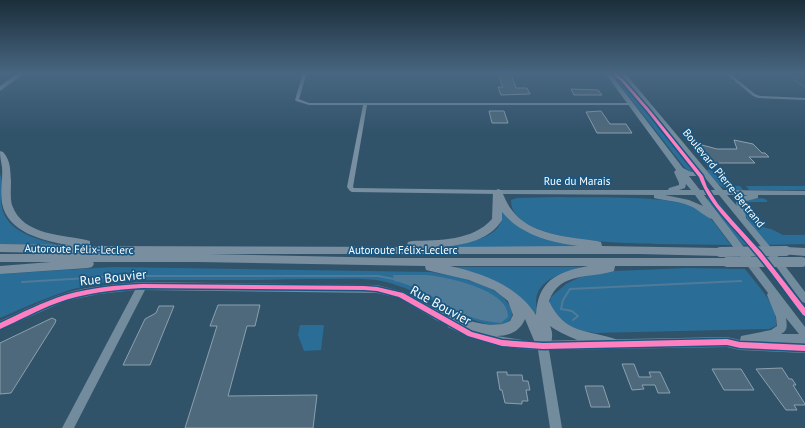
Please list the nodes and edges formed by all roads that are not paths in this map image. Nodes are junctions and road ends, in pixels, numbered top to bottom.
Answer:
1 (299, 93) edge
2 (622, 93) edge
3 (638, 93) edge
4 (752, 93) edge
5 (805, 99) edge
6 (365, 104) junction
7 (630, 104) junction
8 (668, 152) junction
9 (0, 154) edge
10 (699, 167) junction
11 (680, 168) junction
12 (3, 172) edge
13 (498, 192) junction
14 (628, 192) junction
15 (665, 192) junction
16 (698, 192) junction
17 (720, 192) junction
18 (765, 193) junction
19 (805, 194) edge
20 (746, 224) junction
21 (723, 225) junction
22 (0, 248) edge
23 (112, 250) junction
24 (338, 250) junction
25 (639, 250) junction
26 (804, 256) edge
27 (0, 258) edge
28 (250, 259) junction
29 (394, 262) junction
30 (668, 262) junction
31 (0, 270) edge
32 (142, 286) junction
33 (769, 287) junction
34 (797, 288) junction
35 (512, 296) junction
36 (805, 296) edge
37 (543, 297) junction
38 (805, 299) edge
39 (438, 315) junction
40 (0, 326) edge
41 (805, 335) edge
42 (745, 339) junction
43 (805, 339) edge
44 (727, 342) junction
45 (613, 344) junction
46 (543, 346) junction
47 (805, 348) edge
48 (68, 428) edge
49 (556, 428) edge

1 - 6 street
2 - 7 main road
3 - 10 main road, Boulevard Pierre-Bertrand
4 - 5 street
6 - 7 street
6 - 13 street, Rue du Marais
7 - 8 main road
8 - 11 main road
8 - 15 main road
9 - 12 highway
10 - 11 main road
10 - 17 main road, Boulevard Pierre-Bertrand
11 - 16 main road
12 - 23 highway
13 - 14 main road, Rue du Marais
13 - 24 highway
13 - 25 highway
14 - 15 main road, Rue du Marais
14 - 21 main road
15 - 16 main road, Rue du Marais
16 - 17 main road, Rue du Marais
16 - 21 main road
17 - 18 main road, Rue du Marais
17 - 20 main road, Boulevard Pierre-Bertrand
18 - 19 main road, Rue du Marais
18 - 20 main road
20 - 34 main road, Boulevard Pierre-Bertrand
21 - 33 main road
22 - 23 highway, Autoroute Félix-Leclerc
23 - 24 highway, Autoroute Félix-Leclerc
24 - 25 highway, Autoroute Félix-Leclerc
25 - 26 highway, Autoroute Félix-Leclerc, bridge
26 - 30 highway, Autoroute Félix-Leclerc, bridge
27 - 28 highway, Autoroute Félix-Leclerc
28 - 29 highway, Autoroute Félix-Leclerc
28 - 31 highway
29 - 30 highway, Autoroute Félix-Leclerc
29 - 35 highway
30 - 37 highway
32 - 39 main road, Rue Bouvier
32 - 40 main road, Rue Bouvier
32 - 48 main road
33 - 41 main road
33 - 42 main road
34 - 36 main road
34 - 38 main road, Boulevard Pierre-Bertrand
35 - 39 highway
35 - 46 highway
37 - 45 highway
37 - 46 highway
39 - 46 main road, Rue Bouvier
42 - 43 main road, Rue Bouvier
42 - 44 main road, Rue Bouvier
44 - 45 main road, Rue Bouvier
44 - 47 main road, Rue Bouvier
45 - 46 main road, Rue Bouvier
46 - 49 main road

